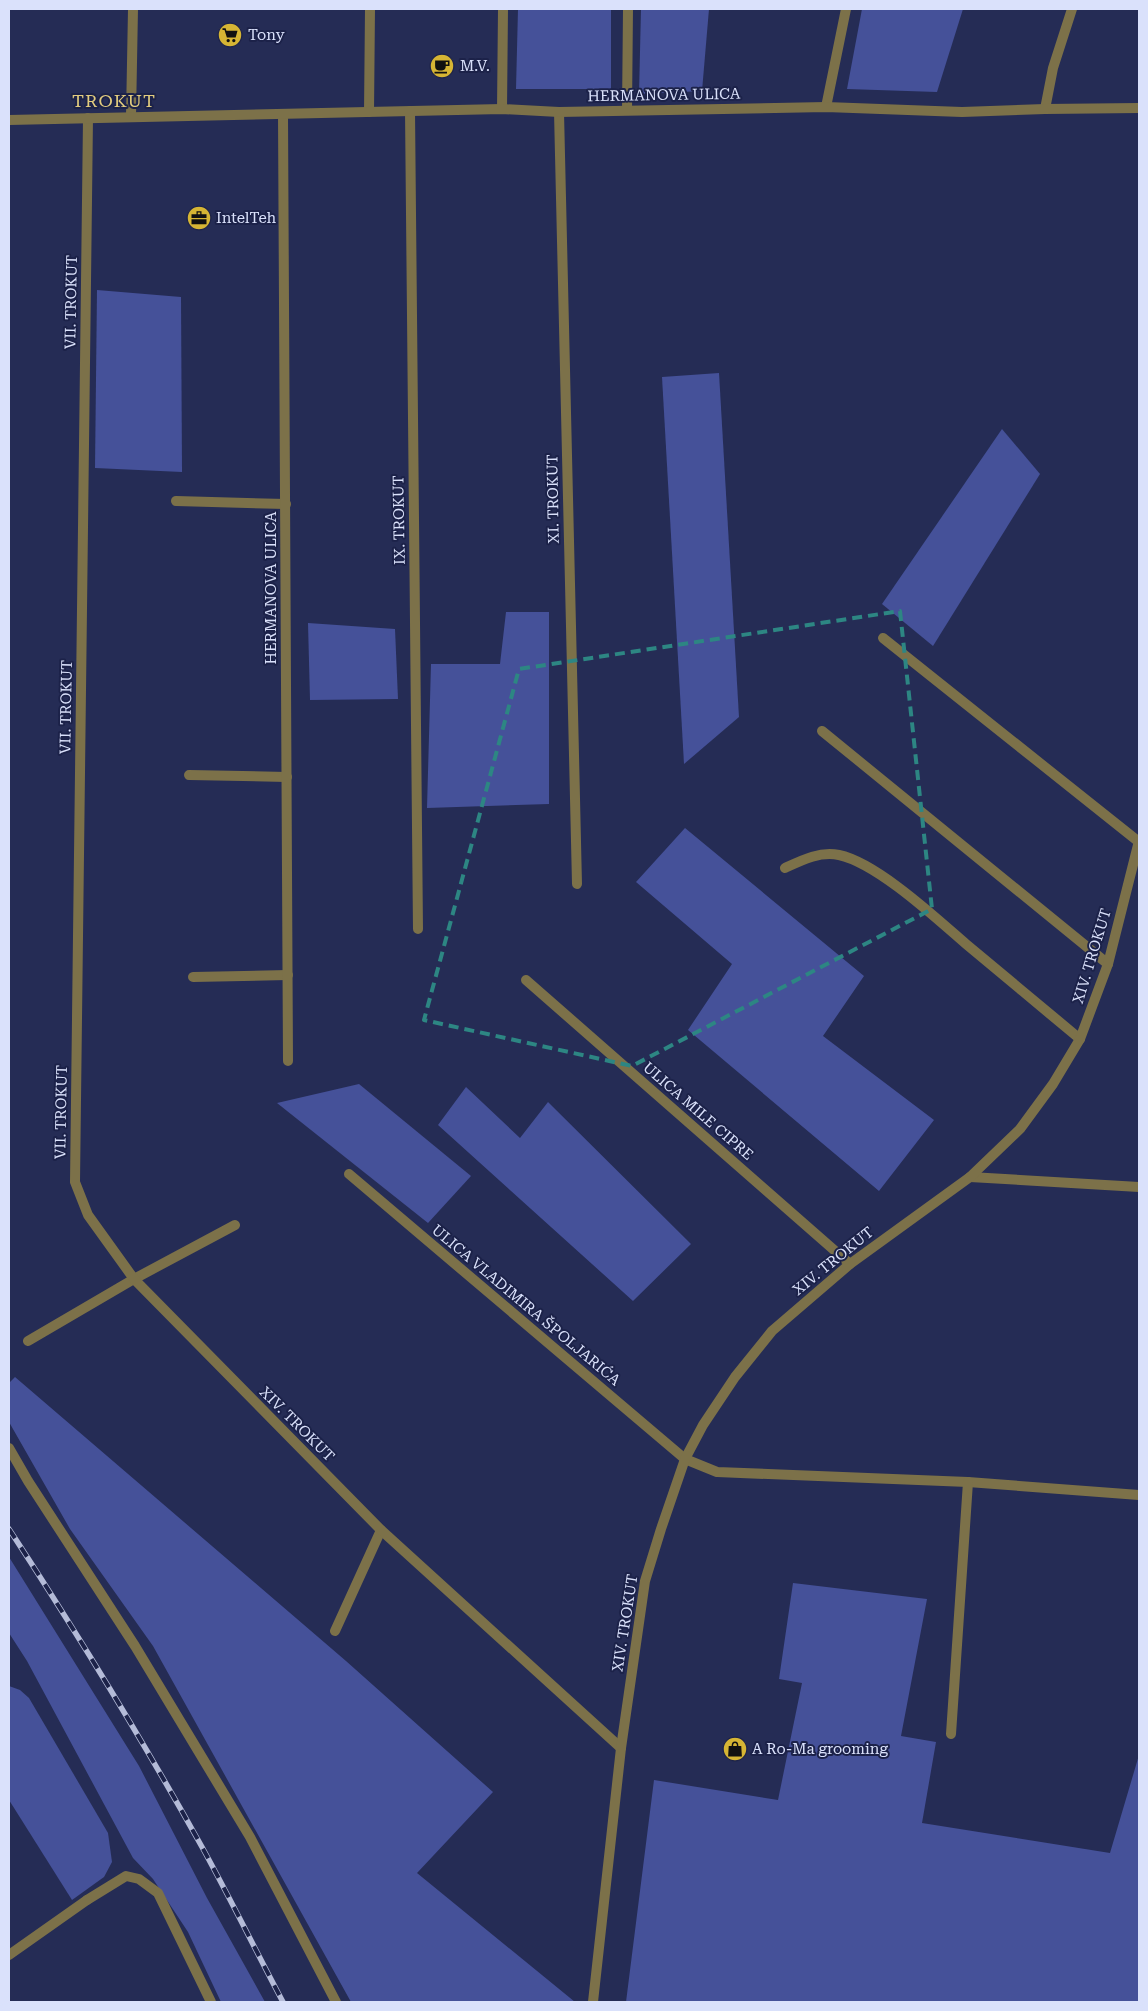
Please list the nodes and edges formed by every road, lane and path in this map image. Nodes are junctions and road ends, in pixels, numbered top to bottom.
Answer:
1 (133, 9) edge
2 (370, 9) edge
3 (503, 9) edge
4 (628, 9) edge
5 (846, 9) edge
6 (1072, 9) edge
7 (826, 107) junction
8 (1139, 108) edge
9 (502, 109) junction
10 (1045, 109) junction
11 (627, 110) junction
12 (410, 111) junction
13 (369, 112) junction
14 (559, 112) junction
15 (283, 115) junction
16 (131, 116) junction
17 (88, 118) junction
18 (9, 120) edge
19 (176, 501) dead end
20 (286, 504) junction
21 (884, 638) dead end
22 (822, 731) dead end
23 (189, 775) dead end
24 (287, 777) junction
25 (1139, 842) edge
26 (785, 868) dead end
27 (1136, 871) edge
28 (577, 884) dead end
29 (418, 929) dead end
30 (1108, 964) junction
31 (288, 975) junction
32 (193, 976) dead end
33 (526, 980) dead end
34 (1080, 1039) junction
35 (288, 1061) dead end
36 (348, 1174) dead end
37 (970, 1177) junction
38 (1139, 1187) edge
39 (234, 1225) dead end
40 (850, 1264) junction
41 (134, 1279) junction
42 (28, 1341) dead end
43 (9, 1448) edge
44 (685, 1459) junction
45 (968, 1482) junction
46 (1139, 1495) edge
47 (381, 1530) junction
48 (335, 1631) dead end
49 (951, 1734) dead end
50 (621, 1748) junction
51 (9, 1955) edge
52 (211, 2002) edge
53 (336, 2002) edge
54 (593, 2002) edge

1 - 16 street
2 - 13 street
3 - 9 street
4 - 11 street
5 - 7 street
6 - 10 street
7 - 10 street, HERMANOVA ULICA
7 - 11 street, HERMANOVA ULICA
8 - 10 street, HERMANOVA ULICA
9 - 12 street, HERMANOVA ULICA
9 - 14 street, HERMANOVA ULICA
11 - 14 street, HERMANOVA ULICA
12 - 13 street, HERMANOVA ULICA
12 - 29 street, IX. TROKUT
13 - 15 street, HERMANOVA ULICA
14 - 28 street, XI. TROKUT
15 - 16 street, HERMANOVA ULICA
15 - 20 street, HERMANOVA ULICA
16 - 17 street, HERMANOVA ULICA
17 - 18 street, HERMANOVA ULICA
17 - 41 street, VII. TROKUT
19 - 20 street
20 - 24 street, HERMANOVA ULICA
21 - 25 street
22 - 30 street
23 - 24 street
24 - 31 street, HERMANOVA ULICA
25 - 27 street, XIV. TROKUT
26 - 34 street
27 - 30 street, XIV. TROKUT
30 - 34 street, XIV. TROKUT
31 - 32 street
31 - 35 street, HERMANOVA ULICA
33 - 40 street, ULICA MILE CIPRE
34 - 37 street, XIV. TROKUT
36 - 44 street, ULICA VLADIMIRA ŠPOLJARIĆA
37 - 38 street
37 - 40 street, XIV. TROKUT
39 - 41 street
40 - 44 street, XIV. TROKUT
41 - 42 street
41 - 47 street, XIV. TROKUT
43 - 53 street
44 - 45 street, ULICA VLADIMIRA ŠPOLJARIĆA
44 - 50 street, XIV. TROKUT
45 - 46 street, ULICA VLADIMIRA ŠPOLJARIĆA
45 - 49 street
47 - 48 street
47 - 50 street, XIV. TROKUT
50 - 54 street, XIV. TROKUT
51 - 52 street

